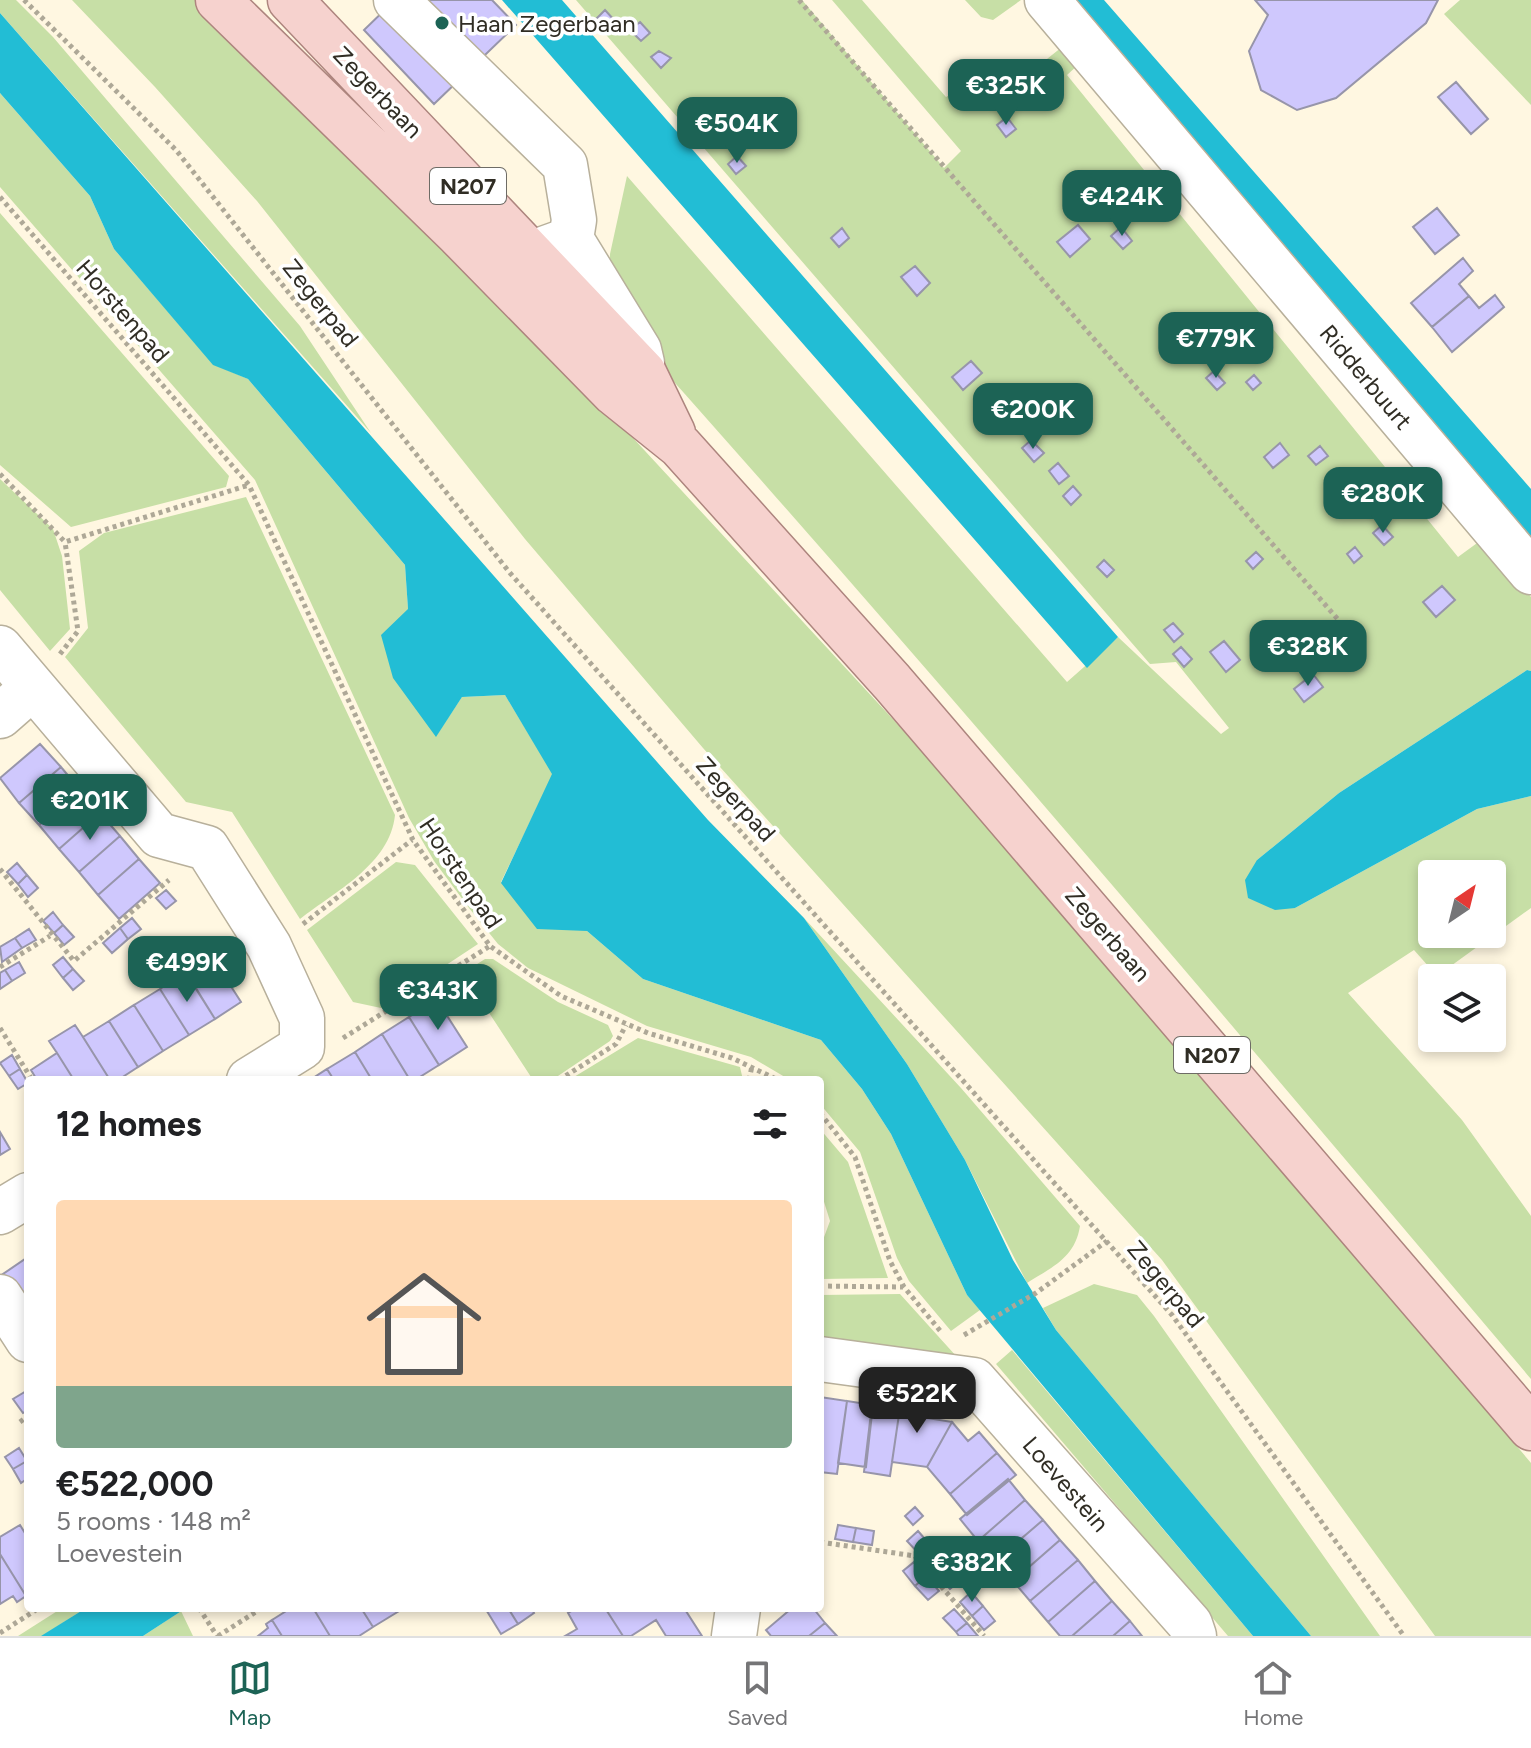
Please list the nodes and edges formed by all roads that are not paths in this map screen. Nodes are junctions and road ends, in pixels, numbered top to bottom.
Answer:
1 (218, 0) edge
2 (290, 0) edge
3 (396, 0) edge
4 (1047, 0) edge
5 (459, 235) junction
6 (551, 246) junction
7 (680, 446) junction
8 (1531, 572) edge
9 (0, 648) edge
10 (32, 688) junction
11 (0, 716) edge
12 (255, 1076) edge
13 (24, 1197) edge
14 (0, 1212) edge
15 (0, 1297) edge
16 (24, 1334) edge
17 (824, 1360) edge
18 (1531, 1428) edge
19 (737, 1612) edge
20 (734, 1636) edge
21 (1194, 1636) edge

1 - 5 main road, Zegerbaan / N207
2 - 6 main road, Zegerbaan / N207
3 - 6 street
4 - 8 street, Ridderbuurt
5 - 6 street, Zegerbaan
5 - 7 main road, Zegerbaan / N207
6 - 7 main road, Zegerbaan / N207
7 - 18 main road, Zegerbaan / N207
9 - 10 street
10 - 11 street
10 - 12 street
13 - 14 street
15 - 16 street
17 - 21 street, Loevestein
19 - 20 street

